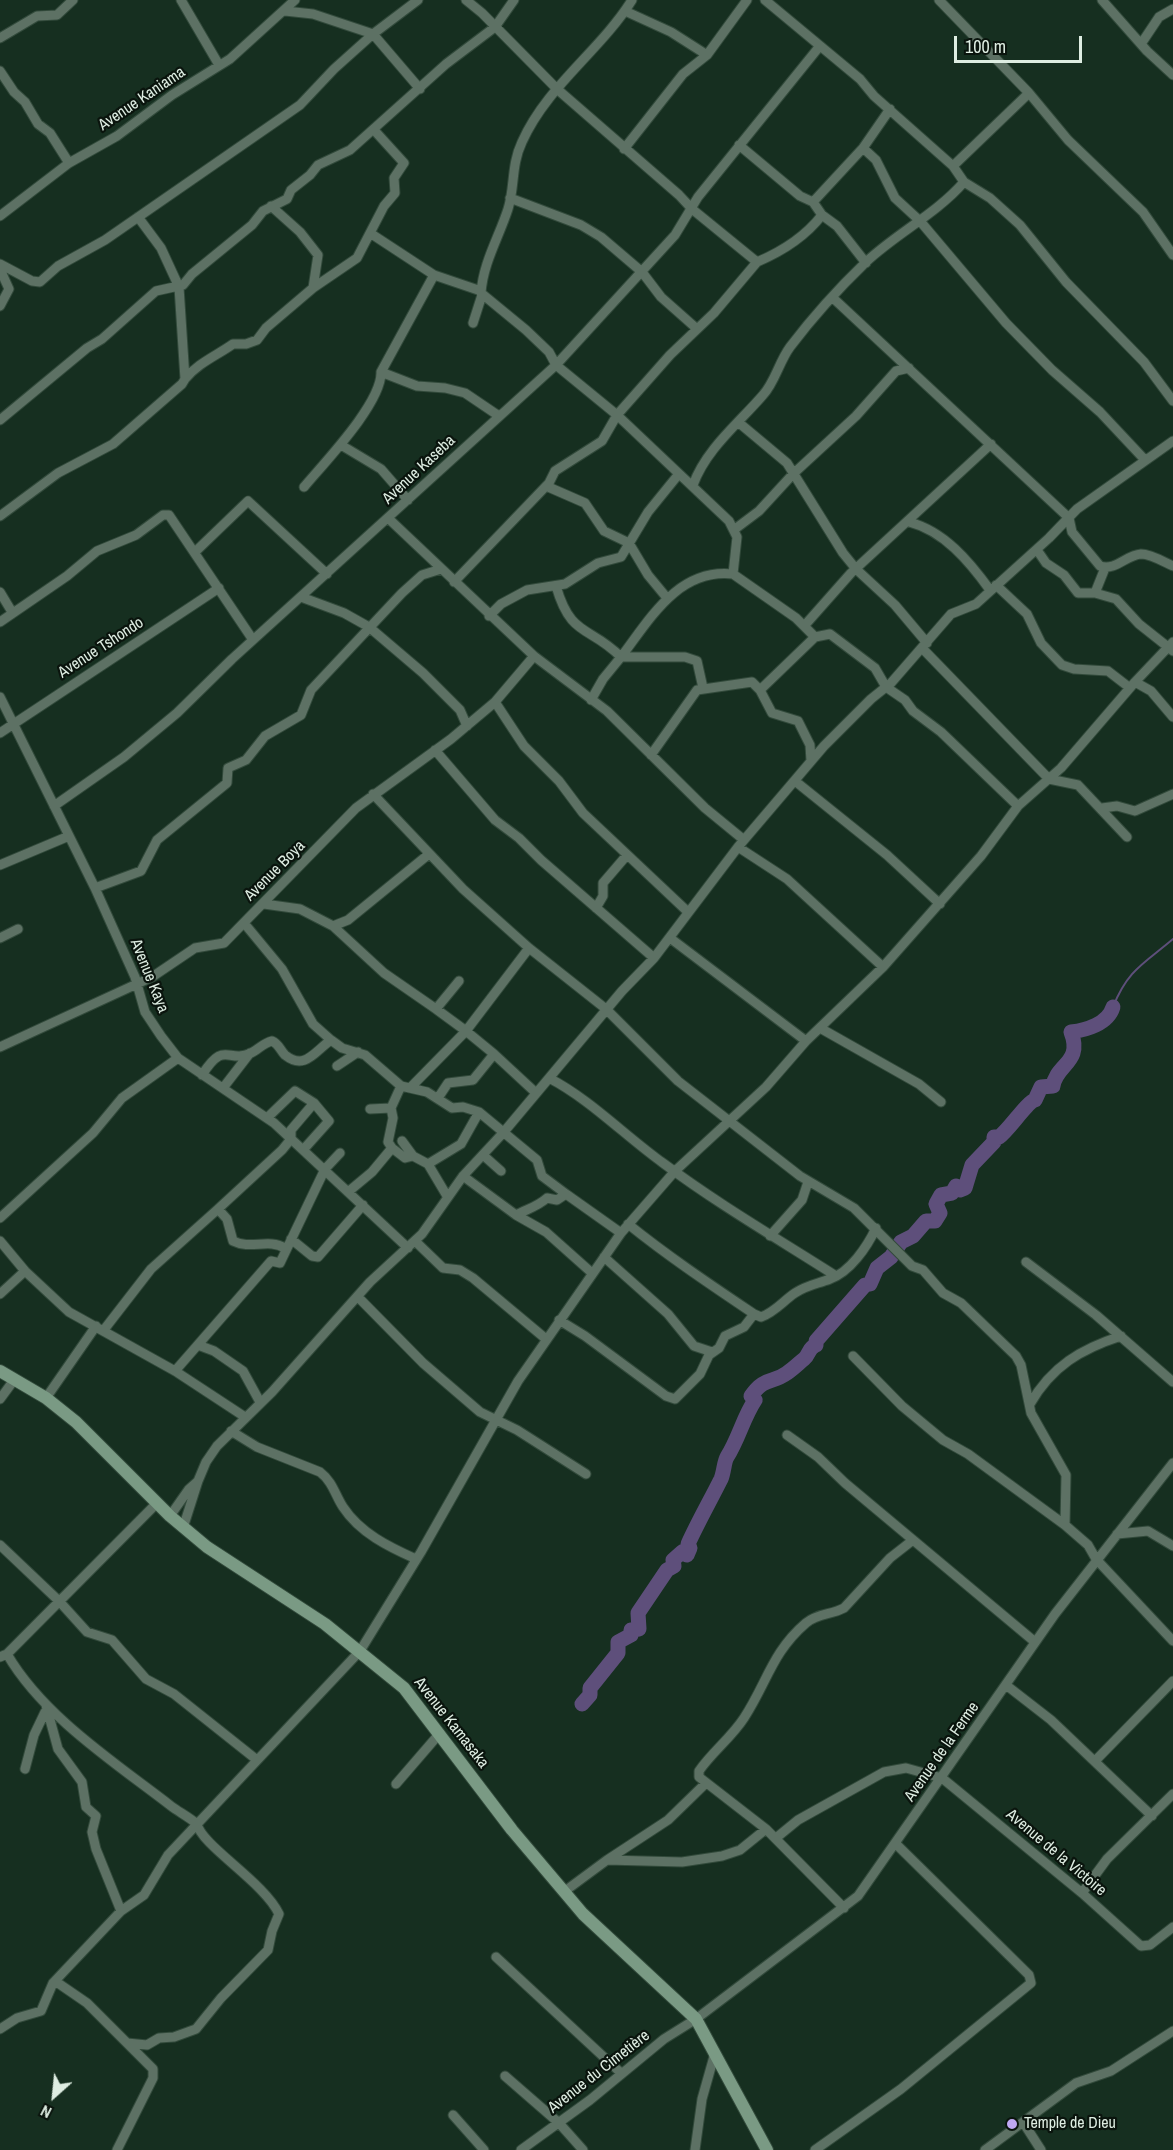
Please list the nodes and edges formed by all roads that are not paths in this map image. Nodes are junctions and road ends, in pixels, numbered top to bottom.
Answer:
1 (73, 0) edge
2 (181, 0) edge
3 (295, 0) edge
4 (418, 0) edge
5 (466, 0) edge
6 (514, 0) edge
7 (632, 0) edge
8 (747, 0) edge
9 (765, 0) edge
10 (939, 0) edge
11 (1102, 0) edge
12 (1173, 9) edge
13 (285, 11) junction
14 (625, 11) junction
15 (495, 27) junction
16 (373, 34) junction
17 (0, 38) edge
18 (1141, 44) junction
19 (819, 47) junction
20 (707, 55) junction
21 (219, 65) junction
22 (0, 70) edge
23 (1173, 75) edge
24 (420, 89) junction
25 (557, 89) junction
26 (1029, 93) junction
27 (890, 109) junction
28 (374, 130) junction
29 (739, 145) junction
30 (624, 148) junction
31 (863, 148) junction
32 (69, 163) junction
33 (953, 166) junction
34 (964, 182) junction
35 (510, 198) junction
36 (813, 202) junction
37 (271, 206) junction
38 (692, 209) junction
39 (822, 215) junction
40 (0, 216) edge
41 (138, 217) junction
42 (920, 220) junction
43 (370, 233) junction
44 (1171, 249) edge
45 (757, 262) junction
46 (866, 263) junction
47 (0, 264) edge
48 (0, 269) edge
49 (642, 272) junction
50 (434, 274) junction
51 (24, 277) junction
52 (179, 287) junction
53 (313, 288) junction
54 (9, 289) junction
55 (481, 293) junction
56 (833, 298) junction
57 (0, 306) edge
58 (473, 323) dead end
59 (696, 328) junction
60 (556, 365) junction
61 (909, 368) junction
62 (381, 372) junction
63 (185, 379) junction
64 (1173, 401) edge
65 (617, 415) junction
66 (499, 416) junction
67 (0, 420) edge
68 (738, 422) junction
69 (1173, 441) edge
70 (991, 444) junction
71 (341, 445) junction
72 (1145, 460) junction
73 (793, 474) junction
74 (678, 475) junction
75 (693, 485) junction
76 (546, 486) junction
77 (303, 487) dead end
78 (408, 500) junction
79 (0, 516) edge
80 (1069, 518) junction
81 (389, 519) junction
82 (909, 522) junction
83 (735, 529) junction
84 (629, 543) junction
85 (1037, 550) junction
86 (195, 552) junction
87 (1173, 566) edge
88 (1105, 568) junction
89 (441, 569) junction
90 (856, 569) junction
91 (327, 574) junction
92 (733, 574) junction
93 (454, 582) junction
94 (556, 586) junction
95 (219, 588) junction
96 (993, 588) junction
97 (0, 592) edge
98 (1095, 592) junction
99 (301, 597) junction
100 (667, 598) junction
101 (12, 612) junction
102 (489, 616) junction
103 (0, 622) edge
104 (805, 626) junction
105 (369, 627) junction
106 (816, 638) junction
107 (253, 640) junction
108 (924, 645) junction
109 (1171, 647) edge
110 (534, 656) junction
111 (621, 657) junction
112 (1132, 685) junction
113 (886, 687) junction
114 (703, 688) junction
115 (760, 690) junction
116 (0, 697) edge
117 (591, 700) junction
118 (495, 702) junction
119 (1173, 717) edge
120 (13, 724) junction
121 (467, 726) junction
122 (0, 733) edge
123 (810, 745) junction
124 (824, 746) junction
125 (435, 750) junction
126 (651, 755) junction
127 (811, 761) junction
128 (1049, 779) junction
129 (795, 781) junction
130 (373, 794) junction
131 (1173, 794) edge
132 (54, 806) junction
133 (1018, 806) junction
134 (1102, 808) junction
135 (69, 836) junction
136 (1127, 837) dead end
137 (741, 843) junction
138 (429, 854) junction
139 (627, 855) junction
140 (0, 865) edge
141 (95, 888) junction
142 (264, 904) junction
143 (940, 904) junction
144 (596, 908) junction
145 (688, 912) junction
146 (244, 923) junction
147 (333, 926) junction
148 (18, 929) dead end
149 (0, 938) edge
150 (670, 938) junction
151 (529, 948) junction
152 (654, 958) junction
153 (883, 968) junction
154 (459, 981) dead end
155 (137, 985) junction
156 (436, 1009) junction
157 (606, 1009) junction
158 (820, 1028) junction
159 (466, 1031) junction
160 (331, 1040) junction
161 (806, 1041) junction
162 (0, 1047) edge
163 (358, 1052) junction
164 (250, 1053) junction
165 (494, 1054) junction
166 (178, 1058) junction
167 (337, 1066) dead end
168 (201, 1075) junction
169 (549, 1078) junction
170 (405, 1087) junction
171 (223, 1088) junction
172 (535, 1092) junction
173 (438, 1098) junction
174 (941, 1102) dead end
175 (314, 1103) junction
176 (391, 1108) junction
177 (369, 1110) dead end
178 (479, 1112) junction
179 (268, 1117) junction
180 (730, 1119) junction
181 (503, 1133) junction
182 (402, 1141) dead end
183 (297, 1144) junction
184 (392, 1148) junction
185 (340, 1153) dead end
186 (483, 1155) junction
187 (412, 1156) junction
188 (428, 1164) junction
189 (325, 1169) junction
190 (501, 1171) dead end
191 (675, 1171) junction
192 (463, 1176) junction
193 (808, 1182) junction
194 (348, 1192) junction
195 (566, 1194) junction
196 (447, 1196) junction
197 (363, 1205) junction
198 (218, 1209) junction
199 (516, 1215) junction
200 (0, 1218) edge
201 (628, 1224) junction
202 (876, 1228) junction
203 (621, 1233) junction
204 (770, 1236) junction
205 (291, 1239) junction
206 (0, 1241) edge
207 (411, 1244) junction
208 (285, 1248) junction
209 (604, 1257) junction
210 (1026, 1262) dead end
211 (25, 1271) junction
212 (592, 1273) junction
213 (836, 1276) junction
214 (0, 1294) edge
215 (358, 1297) junction
216 (754, 1314) junction
217 (559, 1320) junction
218 (99, 1328) junction
219 (1121, 1336) junction
220 (546, 1338) junction
221 (198, 1345) junction
222 (712, 1352) junction
223 (853, 1356) dead end
224 (0, 1371) edge
225 (175, 1371) junction
226 (14, 1380) junction
227 (1173, 1382) edge
228 (46, 1398) junction
229 (0, 1399) edge
230 (260, 1402) junction
231 (1030, 1404) junction
232 (245, 1417) junction
233 (496, 1422) junction
234 (231, 1431) junction
235 (787, 1435) dead end
236 (1173, 1463) edge
237 (586, 1474) dead end
238 (198, 1481) junction
239 (156, 1503) junction
240 (170, 1516) junction
241 (1065, 1525) junction
242 (183, 1528) junction
243 (1117, 1534) junction
244 (913, 1540) junction
245 (0, 1545) edge
246 (1173, 1546) edge
247 (416, 1559) junction
248 (1096, 1559) junction
249 (59, 1601) junction
250 (1173, 1641) edge
251 (1035, 1642) junction
252 (360, 1651) junction
253 (3, 1655) edge
254 (1173, 1681) edge
255 (1006, 1685) junction
256 (45, 1708) junction
257 (440, 1733) junction
258 (257, 1760) junction
259 (1095, 1761) junction
260 (25, 1769) dead end
261 (942, 1778) junction
262 (706, 1783) junction
263 (396, 1784) dead end
264 (1173, 1794) edge
265 (1152, 1816) junction
266 (197, 1824) junction
267 (766, 1829) junction
268 (776, 1838) junction
269 (896, 1844) junction
270 (607, 1860) junction
271 (565, 1891) junction
272 (1082, 1893) junction
273 (844, 1908) junction
274 (121, 1911) junction
275 (1173, 1927) edge
276 (496, 1957) dead end
277 (55, 1981) junction
278 (696, 2019) junction
279 (0, 2029) edge
280 (1173, 2031) edge
281 (127, 2043) junction
282 (716, 2053) junction
283 (621, 2073) junction
284 (505, 2076) dead end
285 (453, 2115) dead end
286 (559, 2122) junction
287 (1023, 2122) junction
288 (524, 2149) edge
289 (117, 2150) edge
290 (484, 2150) edge
291 (583, 2150) edge
292 (695, 2150) edge
293 (767, 2150) edge
294 (815, 2150) edge
295 (985, 2150) edge
296 (1041, 2150) edge

1 - 17 street
2 - 21 street
3 - 13 street, Avenue Kaniama
4 - 16 street
5 - 15 street
6 - 15 street
7 - 14 street
8 - 20 street
9 - 19 street
10 - 26 street
11 - 18 street
12 - 18 street
13 - 16 street
13 - 21 street, Avenue Kaniama
14 - 20 street
14 - 25 street
15 - 24 street
15 - 25 street
16 - 24 street
16 - 41 street
18 - 23 street
19 - 27 street
19 - 29 street, Avenue Kaseba
20 - 30 street
21 - 32 street, Avenue Kaniama
22 - 32 street
24 - 28 street
25 - 30 street
25 - 35 street
26 - 33 street
26 - 44 street
27 - 31 street
27 - 33 street
28 - 37 street
28 - 43 street
29 - 36 street
29 - 38 street, Avenue Kaseba
30 - 38 street
31 - 36 street
31 - 42 street
32 - 40 street, Avenue Kaniama
33 - 34 street
34 - 42 street
34 - 64 street
35 - 49 street
35 - 55 street
36 - 39 street
37 - 52 street
37 - 53 street
38 - 45 street
38 - 49 street, Avenue Kaseba
39 - 45 street
39 - 46 street
41 - 51 street
41 - 52 street
42 - 46 street
42 - 72 street
43 - 50 street
43 - 53 street
45 - 59 street
46 - 56 street
47 - 51 street
48 - 54 street
49 - 59 street
49 - 60 street, Avenue Kaseba
50 - 55 street
50 - 62 street
51 - 54 street
52 - 63 street
52 - 67 street
53 - 63 street
54 - 57 street
55 - 58 street
55 - 60 street
56 - 61 street
56 - 68 street
59 - 65 street
60 - 65 street
60 - 66 street, Avenue Kaseba
61 - 70 street
61 - 73 street
62 - 66 street
62 - 71 street
63 - 79 street
65 - 74 street
65 - 76 street
66 - 78 street, Avenue Kaseba
68 - 73 street
68 - 75 street
69 - 72 street
70 - 80 street
70 - 82 street
71 - 77 street
71 - 78 street
72 - 80 street
73 - 83 street
73 - 90 street
74 - 75 street
74 - 84 street
75 - 83 street
76 - 84 street
76 - 93 street
78 - 81 street, Avenue Kaseba
80 - 85 street
80 - 88 street
81 - 89 street
81 - 91 street, Avenue Kaseba
82 - 90 street
82 - 96 street
83 - 92 street
84 - 94 street
84 - 100 street
85 - 96 street
85 - 98 street
86 - 91 street
86 - 95 street
86 - 101 street
87 - 88 street
88 - 98 street
89 - 93 street
89 - 105 street
90 - 104 street
90 - 108 street
91 - 99 street, Avenue Kaseba
92 - 100 street
92 - 104 street
93 - 102 street
94 - 102 street
94 - 111 street
95 - 107 street
95 - 120 street, Avenue Tshondo
96 - 108 street
96 - 112 street
97 - 101 street
98 - 109 street
99 - 105 street
99 - 107 street, Avenue Kaseba
100 - 111 street
101 - 103 street
102 - 110 street
104 - 106 street
105 - 121 street
105 - 141 street
106 - 113 street
106 - 115 street
107 - 132 street, Avenue Kaseba
108 - 113 street
108 - 128 street
109 - 112 street
110 - 117 street
110 - 118 street, Avenue Boya
111 - 114 street
111 - 117 street
112 - 119 street
112 - 128 street
113 - 124 street
113 - 133 street
114 - 115 street
114 - 126 street
115 - 123 street
116 - 120 street, Avenue Kaya
117 - 126 street
118 - 121 street, Avenue Boya
118 - 139 street
120 - 122 street, Avenue Tshondo
120 - 132 street, Avenue Kaya
121 - 125 street, Avenue Boya
123 - 124 street
123 - 127 street
124 - 127 street
125 - 130 street, Avenue Boya
125 - 144 street
126 - 137 street
127 - 129 street
128 - 133 street
128 - 134 street
129 - 137 street
129 - 143 street
130 - 138 street
130 - 142 street, Avenue Boya
131 - 134 street
132 - 135 street, Avenue Kaya
133 - 143 street
134 - 136 street
135 - 140 street
135 - 141 street, Avenue Kaya
137 - 145 street
137 - 153 street
138 - 147 street
138 - 151 street
139 - 144 street
139 - 145 street
141 - 155 street, Avenue Kaya
142 - 146 street, Avenue Boya
142 - 147 street
143 - 153 street
144 - 152 street
145 - 150 street
146 - 155 street, Avenue Boya
146 - 160 street
147 - 156 street
148 - 149 street
150 - 152 street
150 - 161 street
151 - 157 street
151 - 159 street
152 - 157 street
153 - 158 street
154 - 156 street
155 - 162 street, Avenue Boya
155 - 166 street, Avenue Kaya
156 - 159 street
157 - 169 street
157 - 180 street
158 - 161 street
158 - 174 street
159 - 165 street
159 - 170 street
160 - 163 street
160 - 164 street
161 - 180 street
163 - 167 street
163 - 170 street
164 - 168 street
164 - 171 street
165 - 172 street
165 - 173 street
166 - 168 street, Avenue Kaya
166 - 200 street
168 - 171 street, Avenue Kaya
169 - 172 street
169 - 191 street
170 - 173 street
170 - 176 street
171 - 179 street, Avenue Kaya
172 - 181 street
173 - 178 street
175 - 179 street
175 - 183 street
175 - 183 street
176 - 177 street
176 - 184 street
178 - 181 street
178 - 188 street
179 - 183 street, Avenue Kaya
180 - 191 street
180 - 193 street
181 - 186 street
181 - 195 street
182 - 187 street
183 - 189 street, Avenue Kaya
183 - 198 street
184 - 187 street
184 - 194 street
185 - 189 street
186 - 190 street
186 - 192 street
187 - 188 street
188 - 196 street
189 - 194 street, Avenue Kaya
189 - 205 street
191 - 201 street
191 - 204 street
192 - 196 street
192 - 199 street
193 - 202 street
193 - 204 street
194 - 197 street, Avenue Kaya
195 - 199 street
195 - 203 street
196 - 207 street
197 - 205 street
197 - 207 street, Avenue Kaya
198 - 208 street
198 - 218 street
199 - 212 street
201 - 203 street
201 - 216 street
202 - 213 street
202 - 231 street
203 - 209 street
204 - 213 street
205 - 208 street
206 - 211 street
207 - 215 street
207 - 220 street, Avenue Kaya
208 - 221 street
209 - 212 street
209 - 222 street
210 - 219 street
211 - 214 street
211 - 218 street
212 - 217 street
213 - 216 street
215 - 230 street
215 - 233 street
216 - 222 street
217 - 220 street
217 - 222 street
218 - 225 street
218 - 228 street
219 - 227 street
219 - 231 street
220 - 233 street
221 - 225 street
221 - 230 street
223 - 241 street
224 - 226 street, Avenue Kamasaka
225 - 232 street
226 - 228 street, Avenue Kamasaka
226 - 229 street
228 - 239 street, Avenue Kamasaka
230 - 232 street
231 - 241 street
232 - 234 street
233 - 237 street
233 - 247 street
234 - 238 street
234 - 247 street
235 - 244 street
236 - 243 street, Avenue de la Ferme
238 - 240 street
238 - 242 street
239 - 240 street, Avenue Kamasaka
239 - 249 street
240 - 242 street, Avenue Kamasaka
241 - 248 street
242 - 252 street, Avenue Kamasaka
243 - 246 street
243 - 248 street, Avenue de la Ferme
244 - 251 street
244 - 262 street
245 - 249 street
247 - 252 street
248 - 250 street
248 - 251 street, Avenue de la Ferme
249 - 253 street
249 - 258 street
251 - 255 street, Avenue de la Ferme
252 - 257 street, Avenue Kamasaka
252 - 258 street
253 - 256 street
254 - 259 street
255 - 259 street
255 - 261 street, Avenue de la Ferme
256 - 260 street
256 - 266 street
256 - 274 street
257 - 263 street
257 - 271 street, Avenue Kamasaka
258 - 266 street
259 - 265 street
261 - 268 street
261 - 269 street, Avenue de la Ferme
261 - 272 street, Avenue de la Victoire
262 - 267 street
262 - 270 street
264 - 265 street
265 - 272 street
266 - 274 street
266 - 281 street
267 - 268 street
267 - 270 street
268 - 273 street
269 - 273 street, Avenue de la Ferme
269 - 294 street
270 - 271 street
271 - 278 street, Avenue Kamasaka
272 - 275 street, Avenue de la Victoire
273 - 278 street, Avenue de la Ferme
274 - 277 street
276 - 283 street
277 - 279 street
277 - 281 street
278 - 282 street, Avenue Kamasaka
278 - 283 street, Avenue du Cimetière
280 - 287 street
281 - 289 street
282 - 292 street
282 - 293 street, Avenue Kamasaka
283 - 286 street, Avenue du Cimetière
284 - 286 street
285 - 290 street
286 - 288 street, Avenue du Cimetière
286 - 291 street
287 - 295 street
287 - 296 street

